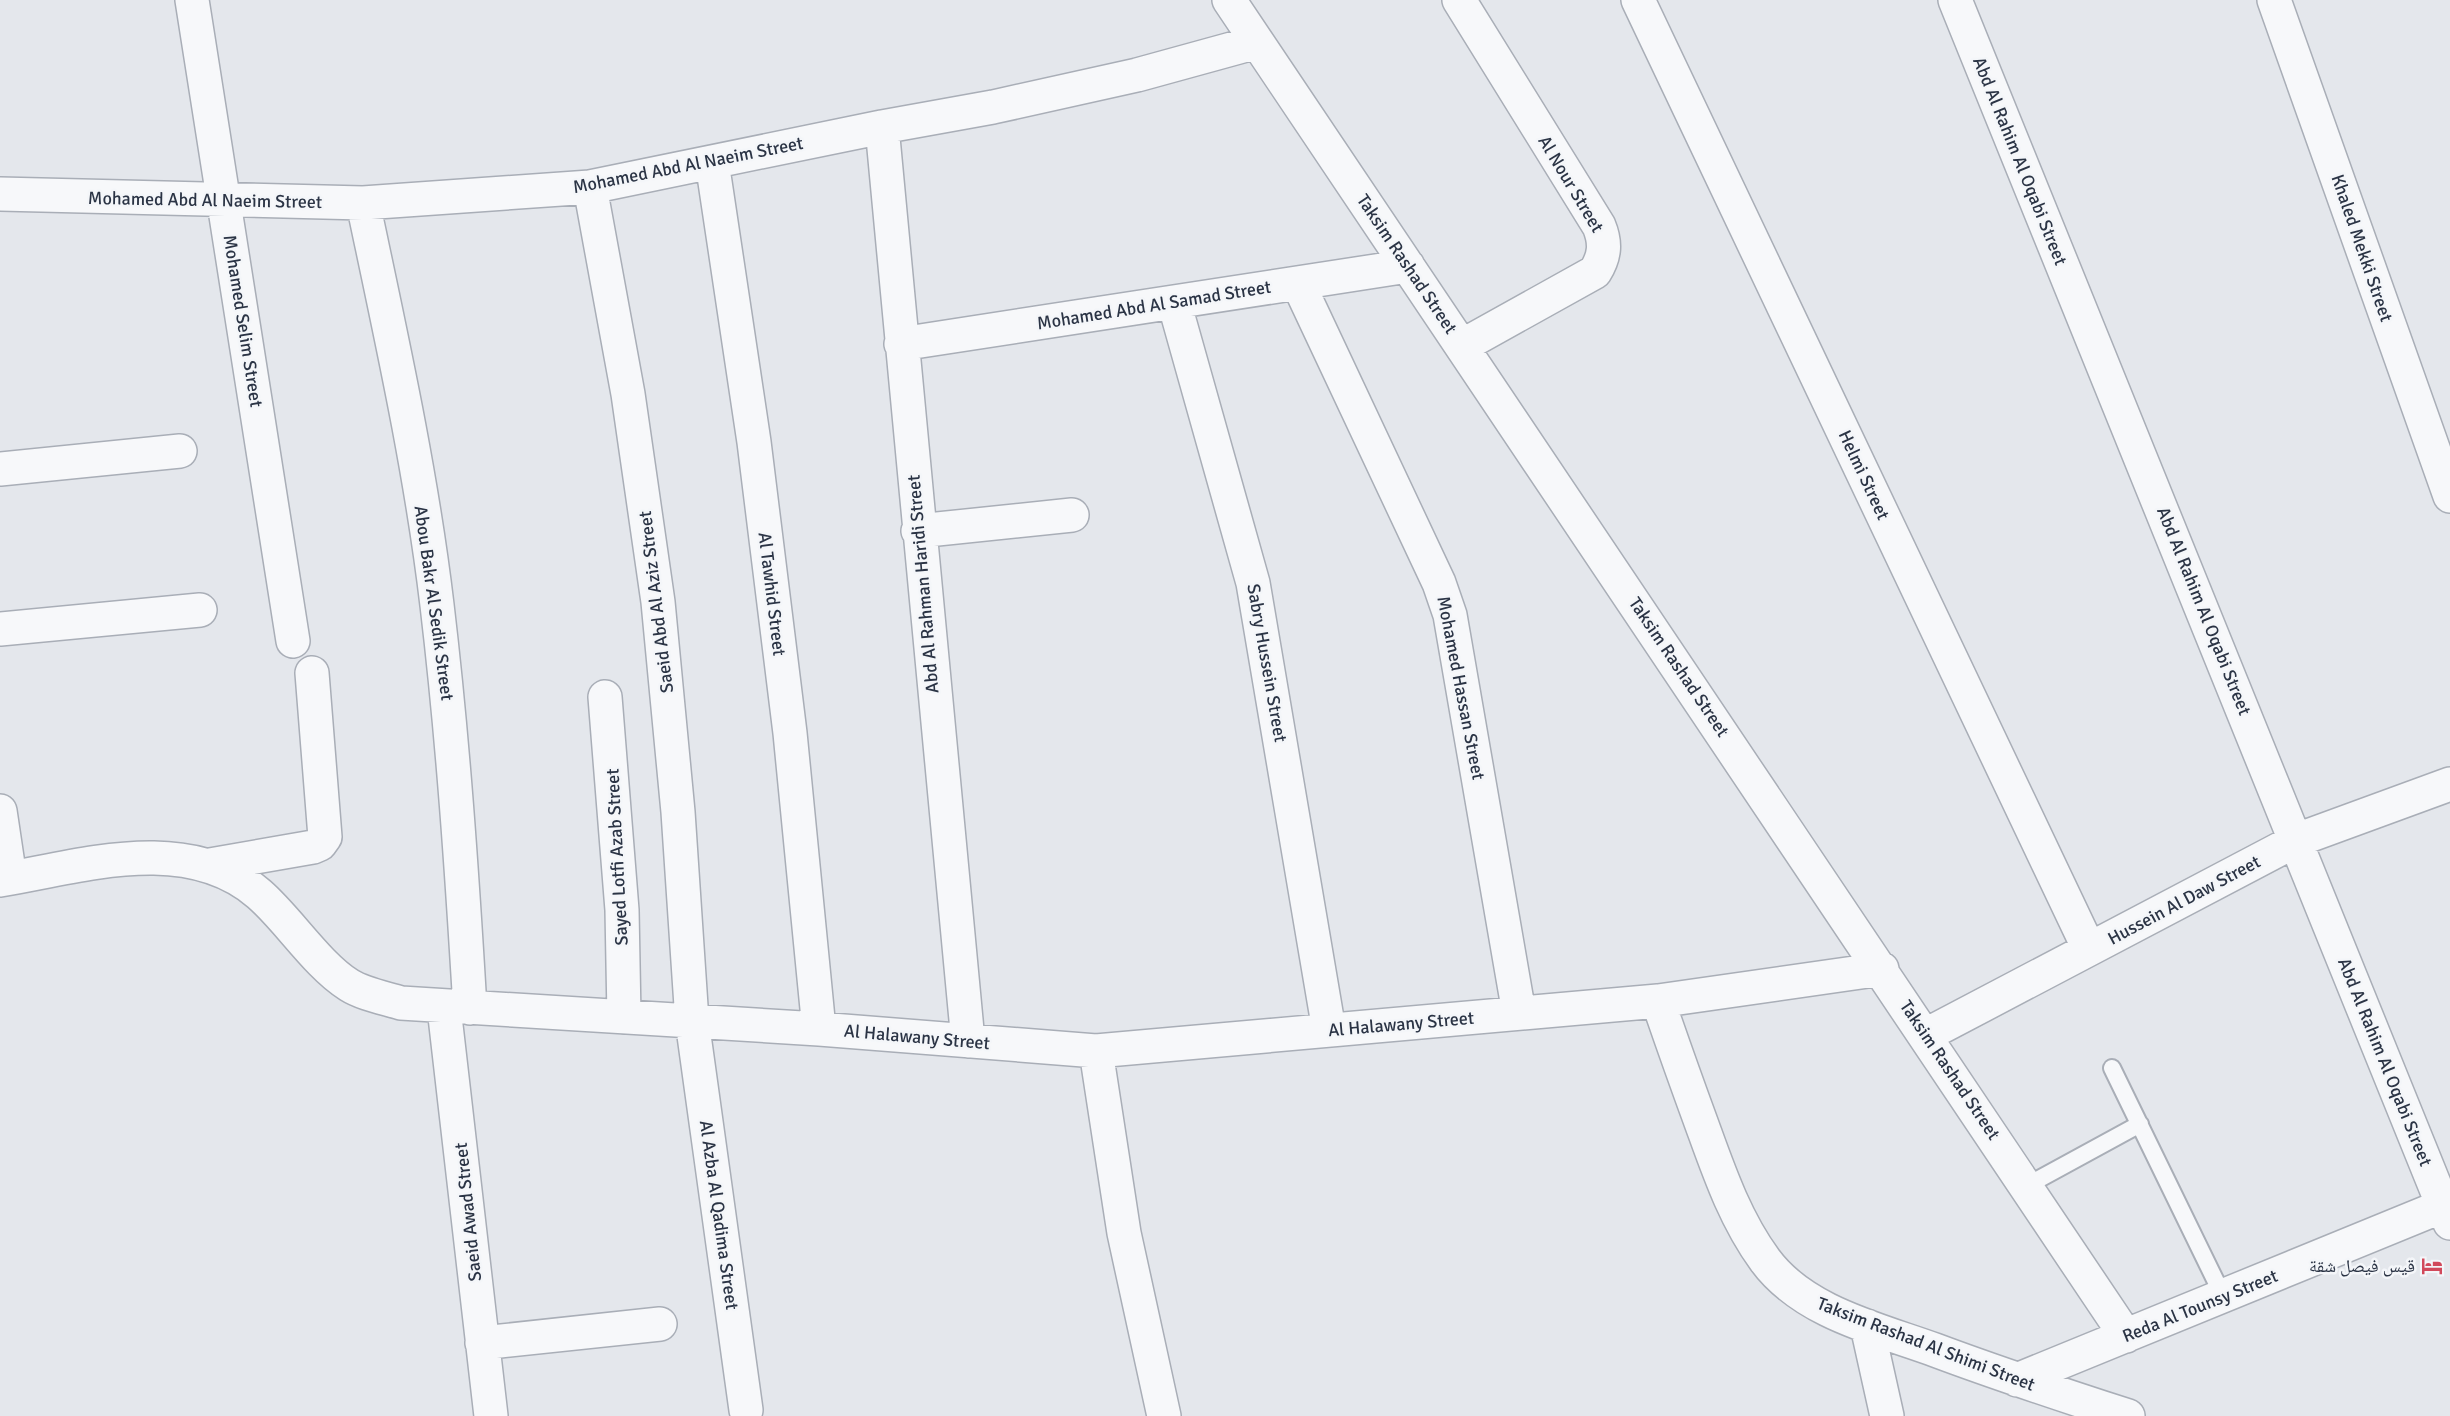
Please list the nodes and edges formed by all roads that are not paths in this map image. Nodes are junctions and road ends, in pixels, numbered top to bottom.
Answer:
1 (192, 0) edge
2 (1229, 0) edge
3 (1459, 0) edge
4 (1638, 0) edge
5 (1954, 0) edge
6 (2274, 0) edge
7 (1257, 42) junction
8 (882, 127) junction
9 (712, 162) junction
10 (590, 187) junction
11 (0, 194) edge
12 (224, 201) junction
13 (363, 203) junction
14 (1408, 266) junction
15 (1298, 283) junction
16 (1174, 302) junction
17 (900, 344) junction
18 (1462, 346) junction
19 (180, 451) dead end
20 (0, 470) edge
21 (2448, 485) edge
22 (1072, 515) dead end
23 (918, 531) junction
24 (200, 610) dead end
25 (0, 629) edge
26 (293, 641) dead end
27 (312, 673) dead end
28 (605, 697) dead end
29 (2450, 784) edge
30 (0, 810) edge
31 (2297, 840) junction
32 (210, 865) junction
33 (5, 879) edge
34 (2089, 949) junction
35 (1882, 969) junction
36 (1658, 1001) junction
37 (457, 1008) junction
38 (1520, 1013) junction
39 (624, 1017) junction
40 (692, 1021) junction
41 (819, 1029) junction
42 (1329, 1030) junction
43 (1926, 1035) junction
44 (968, 1041) junction
45 (1096, 1051) junction
46 (2112, 1068) dead end
47 (2140, 1124) junction
48 (2028, 1185) junction
49 (2447, 1211) edge
50 (2223, 1296) junction
51 (660, 1324) dead end
52 (1867, 1326) junction
53 (2126, 1336) junction
54 (482, 1342) junction
55 (2017, 1380) junction
56 (2054, 1404) edge
57 (746, 1410) dead end
58 (491, 1416) edge
59 (1164, 1416) edge
60 (1887, 1416) edge
61 (2128, 1416) edge

1 - 12 street, Mohamed Selim Street
2 - 7 street, Taksim Rashad Street
3 - 18 street, Al Nour Street
4 - 34 street, Helmi Street
5 - 31 street, Abd Al Rahim Al Oqabi Street
6 - 21 street, Khaled Mekki Street
7 - 8 street, Mohamed Abd Al Naeim Street
7 - 14 street, Taksim Rashad Street
8 - 9 street, Mohamed Abd Al Naeim Street
8 - 17 street, Abd Al Rahman Haridi Street
9 - 10 street, Mohamed Abd Al Naeim Street
9 - 41 street, Al Tawhid Street
10 - 13 street, Mohamed Abd Al Naeim Street
10 - 40 street, Saeid Abd Al Aziz Street
11 - 12 street, Mohamed Abd Al Naeim Street
12 - 13 street, Mohamed Abd Al Naeim Street
12 - 26 street, Mohamed Selim Street
13 - 37 street, Abou Bakr Al Sedik Street
14 - 15 street, Mohamed Abd Al Samad Street
14 - 18 street, Taksim Rashad Street
15 - 16 street, Mohamed Abd Al Samad Street
15 - 38 street, Mohamed Hassan Street
16 - 17 street, Mohamed Abd Al Samad Street
16 - 42 street, Sabry Hussein Street
17 - 23 street, Abd Al Rahman Haridi Street
18 - 35 street, Taksim Rashad Street
19 - 20 street
22 - 23 street
23 - 44 street, Abd Al Rahman Haridi Street
24 - 25 street
27 - 32 street
28 - 39 street, Sayed Lotfi Azab Street
29 - 31 street, Hussein Al Daw Street
30 - 33 street
31 - 34 street, Hussein Al Daw Street
31 - 49 street, Abd Al Rahim Al Oqabi Street
32 - 33 street, Al Halawany Street
32 - 37 street, Al Halawany Street
34 - 43 street, Hussein Al Daw Street
35 - 36 street, Al Halawany Street
35 - 43 street, Taksim Rashad Street
36 - 38 street, Al Halawany Street
36 - 52 street, Taksim Rashad Al Shimi Street
37 - 39 street, Al Halawany Street
37 - 54 street, Saeid Awad Street
38 - 42 street, Al Halawany Street
39 - 40 street, Al Halawany Street
40 - 41 street, Al Halawany Street
40 - 57 street, Al Azba Al Qadima Street
41 - 44 street, Al Halawany Street
42 - 45 street, Al Halawany Street
43 - 48 street, Taksim Rashad Street
44 - 45 street, Al Halawany Street
45 - 59 street
46 - 47 lane
47 - 48 lane
47 - 50 lane
48 - 53 street, Taksim Rashad Street
49 - 50 street, Reda Al Tounsy Street
50 - 53 street, Reda Al Tounsy Street
51 - 54 street
52 - 55 street, Taksim Rashad Al Shimi Street
52 - 60 street
53 - 55 street, Reda Al Tounsy Street
54 - 58 street, Saeid Awad Street
55 - 56 street, Taksim Rashad Al Shimi Street
56 - 61 street, Taksim Rashad Al Shimi Street

